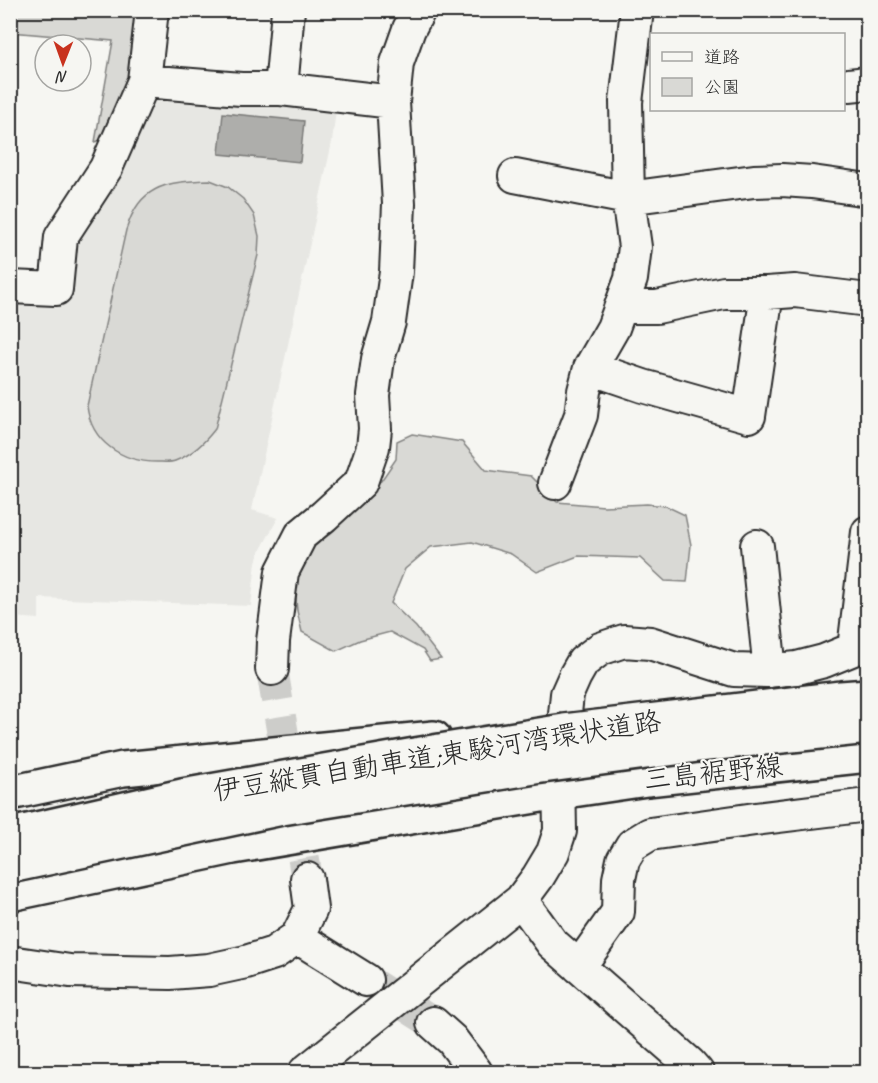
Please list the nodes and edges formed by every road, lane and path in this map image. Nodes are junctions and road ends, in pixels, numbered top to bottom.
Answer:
1 (152, 10) edge
2 (288, 10) edge
3 (419, 10) edge
4 (637, 10) edge
5 (144, 81) junction
6 (281, 89) junction
7 (393, 102) junction
8 (515, 176) dead end
9 (867, 190) edge
10 (628, 198) junction
11 (10, 287) edge
12 (767, 293) junction
13 (867, 300) edge
14 (621, 307) junction
15 (590, 368) junction
16 (555, 483) dead end
17 (867, 532) edge
18 (757, 546) dead end
19 (861, 646) edge
20 (272, 669) tunnel mouth
21 (770, 671) junction
22 (867, 690) edge
23 (867, 696) edge
24 (563, 725) junction
25 (867, 727) edge
26 (867, 755) edge
27 (228, 759) junction
28 (559, 784) junction
29 (10, 793) edge
30 (867, 805) edge
31 (10, 835) edge
32 (10, 866) edge
33 (307, 879) tunnel mouth
34 (10, 894) edge
35 (521, 900) junction
36 (297, 937) junction
37 (10, 962) edge
38 (579, 967) junction
39 (366, 980) tunnel mouth
40 (433, 1023) tunnel mouth
41 (305, 1072) edge
42 (476, 1072) edge
43 (697, 1072) edge

1 - 5 street
2 - 6 street
3 - 7 street
4 - 10 street
5 - 6 street
5 - 11 street
6 - 7 street
7 - 20 street
8 - 10 street
9 - 10 street
10 - 14 street
12 - 13 street
12 - 14 street
12 - 15 street
14 - 15 street
15 - 16 street
17 - 19 street
18 - 21 street
19 - 21 street
21 - 24 street
22 - 24 main road
23 - 31 main road, 伊豆縦貫自動車道;東駿河湾環状道路, bridge
24 - 27 main road
24 - 28 street
25 - 32 main road, 伊豆縦貫自動車道;東駿河湾環状道路, bridge
26 - 28 main road, 三島裾野線
27 - 28 main road
27 - 29 main road
28 - 34 main road
28 - 35 street
30 - 38 street
33 - 36 street
35 - 38 street
35 - 41 street
36 - 37 street
36 - 39 street
38 - 43 street
40 - 42 street

